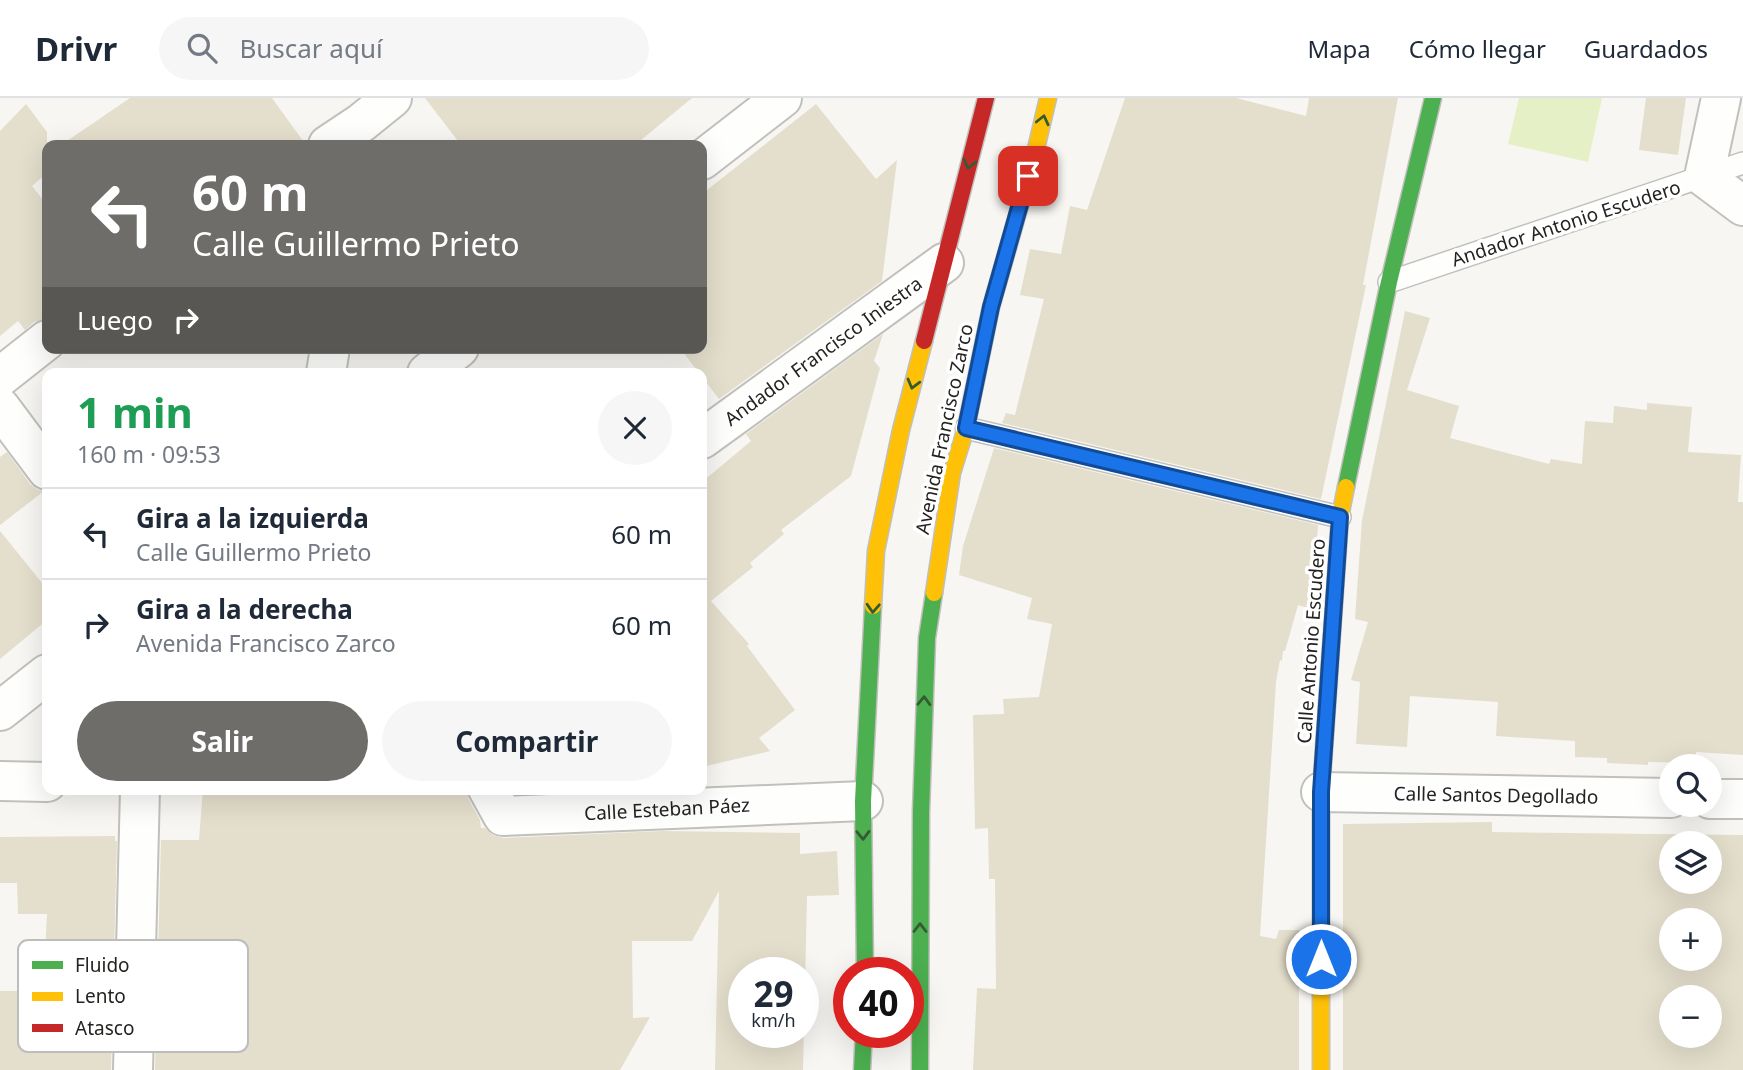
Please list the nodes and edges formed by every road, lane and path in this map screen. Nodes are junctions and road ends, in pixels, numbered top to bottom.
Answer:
1 (392, 98) edge
2 (782, 98) edge
3 (986, 98) edge
4 (1048, 98) edge
5 (1433, 98) edge
6 (1721, 98) edge
7 (361, 122) edge
8 (335, 140) edge
9 (707, 156) edge
10 (1743, 163) edge
11 (1704, 177) junction
12 (1743, 206) edge
13 (944, 263) junction
14 (1389, 282) junction
15 (42, 344) edge
16 (451, 354) edge
17 (433, 368) edge
18 (0, 377) edge
19 (0, 407) edge
20 (966, 428) junction
21 (707, 435) edge
22 (42, 463) edge
23 (1340, 517) junction
24 (42, 678) edge
25 (0, 711) edge
26 (0, 781) edge
27 (42, 782) edge
28 (1321, 792) junction
29 (140, 795) edge
30 (491, 795) edge
31 (1659, 798) edge
32 (1722, 799) edge
33 (1743, 799) edge
34 (863, 801) junction
35 (136, 940) edge
36 (865, 957) edge
37 (863, 1048) edge
38 (133, 1052) edge
39 (133, 1070) edge
40 (862, 1070) edge
41 (920, 1070) edge
42 (1321, 1070) edge

1 - 7 street
2 - 9 street
3 -> 13 street, Avenida Francisco Zarco
20 -> 4 street, Avenida Francisco Zarco
5 - 14 street, Calle Antonio Escudero
6 - 11 street
7 - 8 street
10 - 11 lane, Andador Antonio Escudero
11 - 12 street
11 - 14 lane, Andador Antonio Escudero
13 - 21 street, Andador Francisco Iniestra
13 -> 34 street, Avenida Francisco Zarco
14 - 23 street, Calle Antonio Escudero
15 - 18 street
16 - 17 street
19 - 22 street
20 - 23 lane
41 -> 20 street, Avenida Francisco Zarco
23 - 28 street, Calle Antonio Escudero
24 - 25 street
26 - 27 street
28 - 31 street, Calle Santos Degollado
28 - 42 street, Calle Antonio Escudero
29 - 35 street
30 - 34 street, Calle Esteban Páez
32 - 33 street
34 -> 36 street, Avenida Francisco Zarco
37 - 40 street
38 - 39 street

